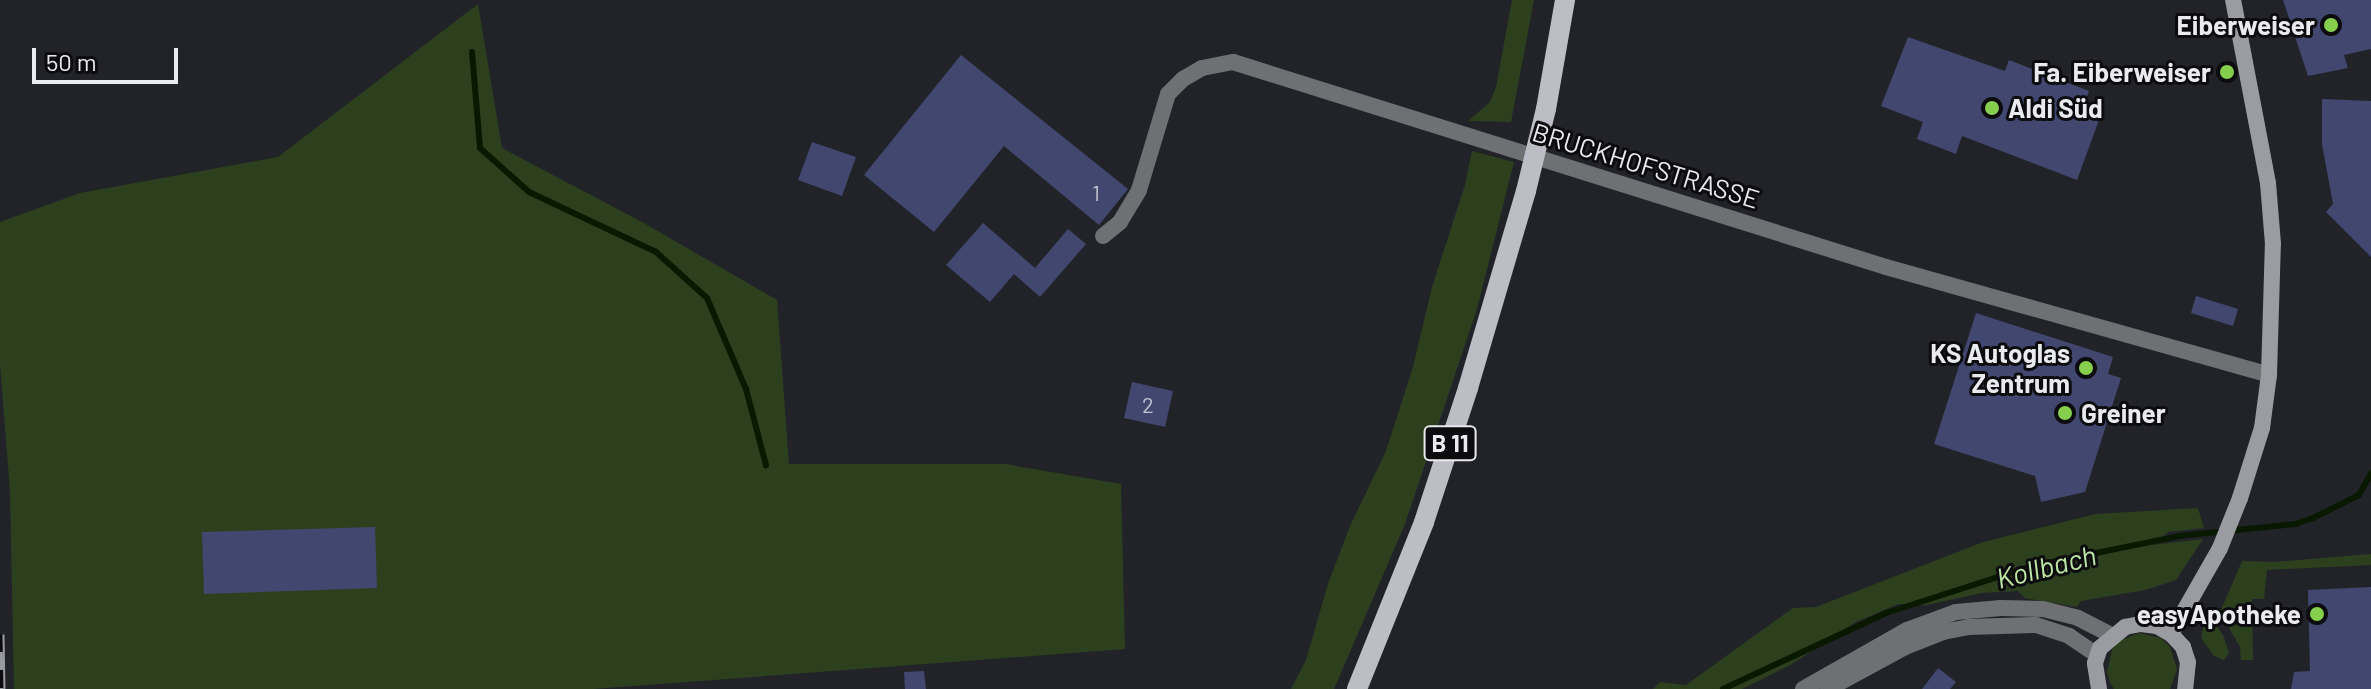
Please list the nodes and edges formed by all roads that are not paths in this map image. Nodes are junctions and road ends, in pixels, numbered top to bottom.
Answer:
1 (1565, 0) edge
2 (2233, 0) edge
3 (1103, 236) dead end
4 (2269, 375) junction
5 (2171, 634) junction
6 (2111, 635) junction
7 (2097, 655) junction
8 (1357, 689) edge
9 (1803, 689) edge
10 (1828, 689) edge
11 (2099, 689) edge
12 (2185, 689) edge

1 - 8 main road, B 11, bridge
2 - 4 main road
3 - 4 street, BRUCKHOFSTRASSE
4 - 5 main road
5 - 6 main road
5 - 12 main road
6 - 7 main road
6 - 9 street
7 - 10 street
7 - 11 main road

